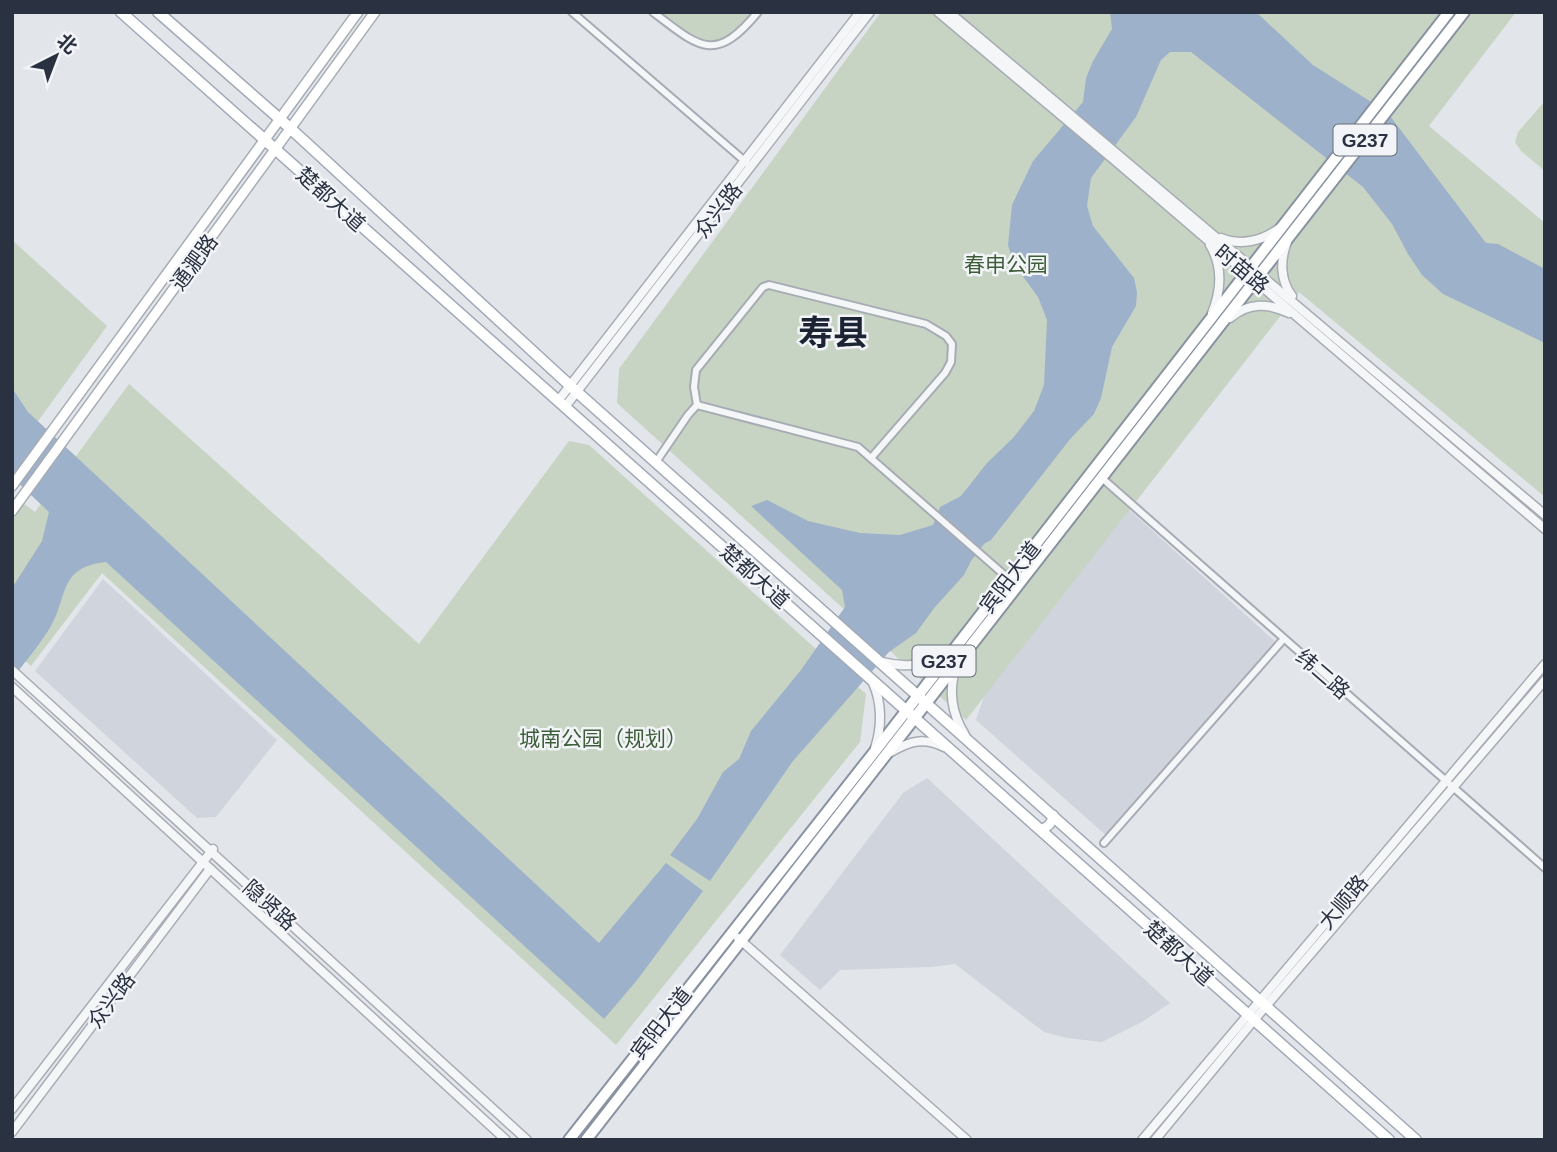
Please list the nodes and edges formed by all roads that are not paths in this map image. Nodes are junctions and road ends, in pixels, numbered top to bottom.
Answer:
1 (121, 12) edge
2 (158, 12) edge
3 (358, 12) edge
4 (375, 12) edge
5 (572, 12) edge
6 (653, 12) edge
7 (758, 12) edge
8 (860, 12) edge
9 (870, 12) edge
10 (938, 12) edge
11 (949, 12) edge
12 (1449, 12) edge
13 (1464, 12) edge
14 (1399, 87) junction
15 (1058, 108) junction
16 (280, 119) junction
17 (290, 128) junction
18 (265, 140) junction
19 (275, 149) junction
20 (748, 164) junction
21 (1292, 225) junction
22 (1208, 235) junction
23 (1254, 274) junction
24 (1302, 315) junction
25 (1212, 328) junction
26 (577, 391) junction
27 (562, 404) junction
28 (697, 405) junction
29 (871, 458) junction
30 (656, 462) junction
31 (1102, 479) junction
32 (12, 486) edge
33 (12, 511) edge
34 (1545, 515) edge
35 (1545, 529) edge
36 (1009, 579) junction
37 (1282, 642) dead end
38 (959, 651) junction
39 (881, 661) junction
40 (1545, 664) edge
41 (12, 670) edge
42 (870, 679) junction
43 (1545, 680) edge
44 (12, 687) edge
45 (922, 698) junction
46 (910, 714) junction
47 (966, 738) junction
48 (955, 754) junction
49 (877, 758) junction
50 (1449, 784) junction
51 (1053, 815) junction
52 (1040, 830) junction
53 (1104, 843) dead end
54 (212, 850) junction
55 (1091, 850) junction
56 (1079, 864) junction
57 (206, 865) junction
58 (1545, 868) edge
59 (736, 937) junction
60 (1265, 1006) junction
61 (1254, 1020) junction
62 (12, 1109) edge
63 (12, 1132) edge
64 (506, 1140) edge
65 (527, 1140) edge
66 (569, 1140) edge
67 (586, 1140) edge
68 (967, 1140) edge
69 (1142, 1140) edge
70 (1155, 1140) edge
71 (1389, 1140) edge
72 (1416, 1140) edge

1 - 18 main road, 楚都大道
2 - 16 main road, 楚都大道
3 - 16 main road, 通淝路
4 - 17 main road, 通淝路
5 - 20 street
6 - 7 street
8 - 20 street, 众兴路
9 - 20 street, 众兴路
10 - 15 street, 时苗路
11 - 15 street, 时苗路
12 - 14 highway, 宾阳大道 / G237
13 - 14 highway, 宾阳大道 / G237
14 - 21 highway, 宾阳大道 / G237
15 - 22 street, 时苗路
16 - 17 main road, 楚都大道
16 - 18 main road, 通淝路
17 - 19 main road, 通淝路
17 - 26 main road, 楚都大道
18 - 19 main road, 楚都大道
18 - 32 main road, 通淝路
19 - 27 main road, 楚都大道
19 - 33 main road, 通淝路
20 - 26 street, 众兴路
20 - 27 street, 众兴路
21 - 22 street
21 - 23 highway, 宾阳大道 / G237
21 - 24 street
22 - 23 street, 时苗路
22 - 25 street
23 - 24 street, 时苗路
23 - 25 highway, 宾阳大道 / G237
24 - 25 street
24 - 34 street, 时苗路
24 - 35 street, 时苗路
25 - 31 highway, 宾阳大道 / G237
25 - 36 highway, 宾阳大道 / G237
26 - 27 street, 众兴路
26 - 30 main road, 楚都大道
27 - 42 main road, 楚都大道
28 - 29 street
28 - 29 street
28 - 30 street
29 - 36 street
30 - 39 main road, 楚都大道
31 - 38 highway, 宾阳大道 / G237
31 - 50 street, 纬二路
36 - 38 highway, 宾阳大道 / G237
37 - 53 street
38 - 39 street
38 - 45 highway, 宾阳大道 / G237
38 - 47 street
39 - 45 main road, 楚都大道
40 - 50 street, 大顺路
41 - 54 street, 隐贤路
42 - 46 main road, 楚都大道
42 - 49 street
43 - 50 street, 大顺路
44 - 57 street, 隐贤路
45 - 46 highway, 宾阳大道 / G237
45 - 47 main road, 楚都大道
46 - 48 main road, 楚都大道
46 - 49 highway, 宾阳大道 / G237
47 - 51 main road, 楚都大道
48 - 49 street
48 - 52 main road, 楚都大道
49 - 59 highway, 宾阳大道 / G237
50 - 58 street, 纬二路
50 - 60 street, 大顺路
50 - 69 street, 大顺路
51 - 52 main road
51 - 55 main road, 楚都大道
52 - 56 main road, 楚都大道
54 - 57 street, 众兴路
54 - 65 street, 隐贤路
55 - 56 main road
55 - 60 main road, 楚都大道
56 - 61 main road, 楚都大道
57 - 62 street, 众兴路
57 - 63 street, 众兴路
57 - 64 street, 隐贤路
59 - 66 highway, 宾阳大道 / G237
59 - 67 highway, 宾阳大道 / G237
59 - 68 street
60 - 61 street, 大顺路
60 - 72 main road, 楚都大道
61 - 70 street, 大顺路
61 - 71 main road, 楚都大道

